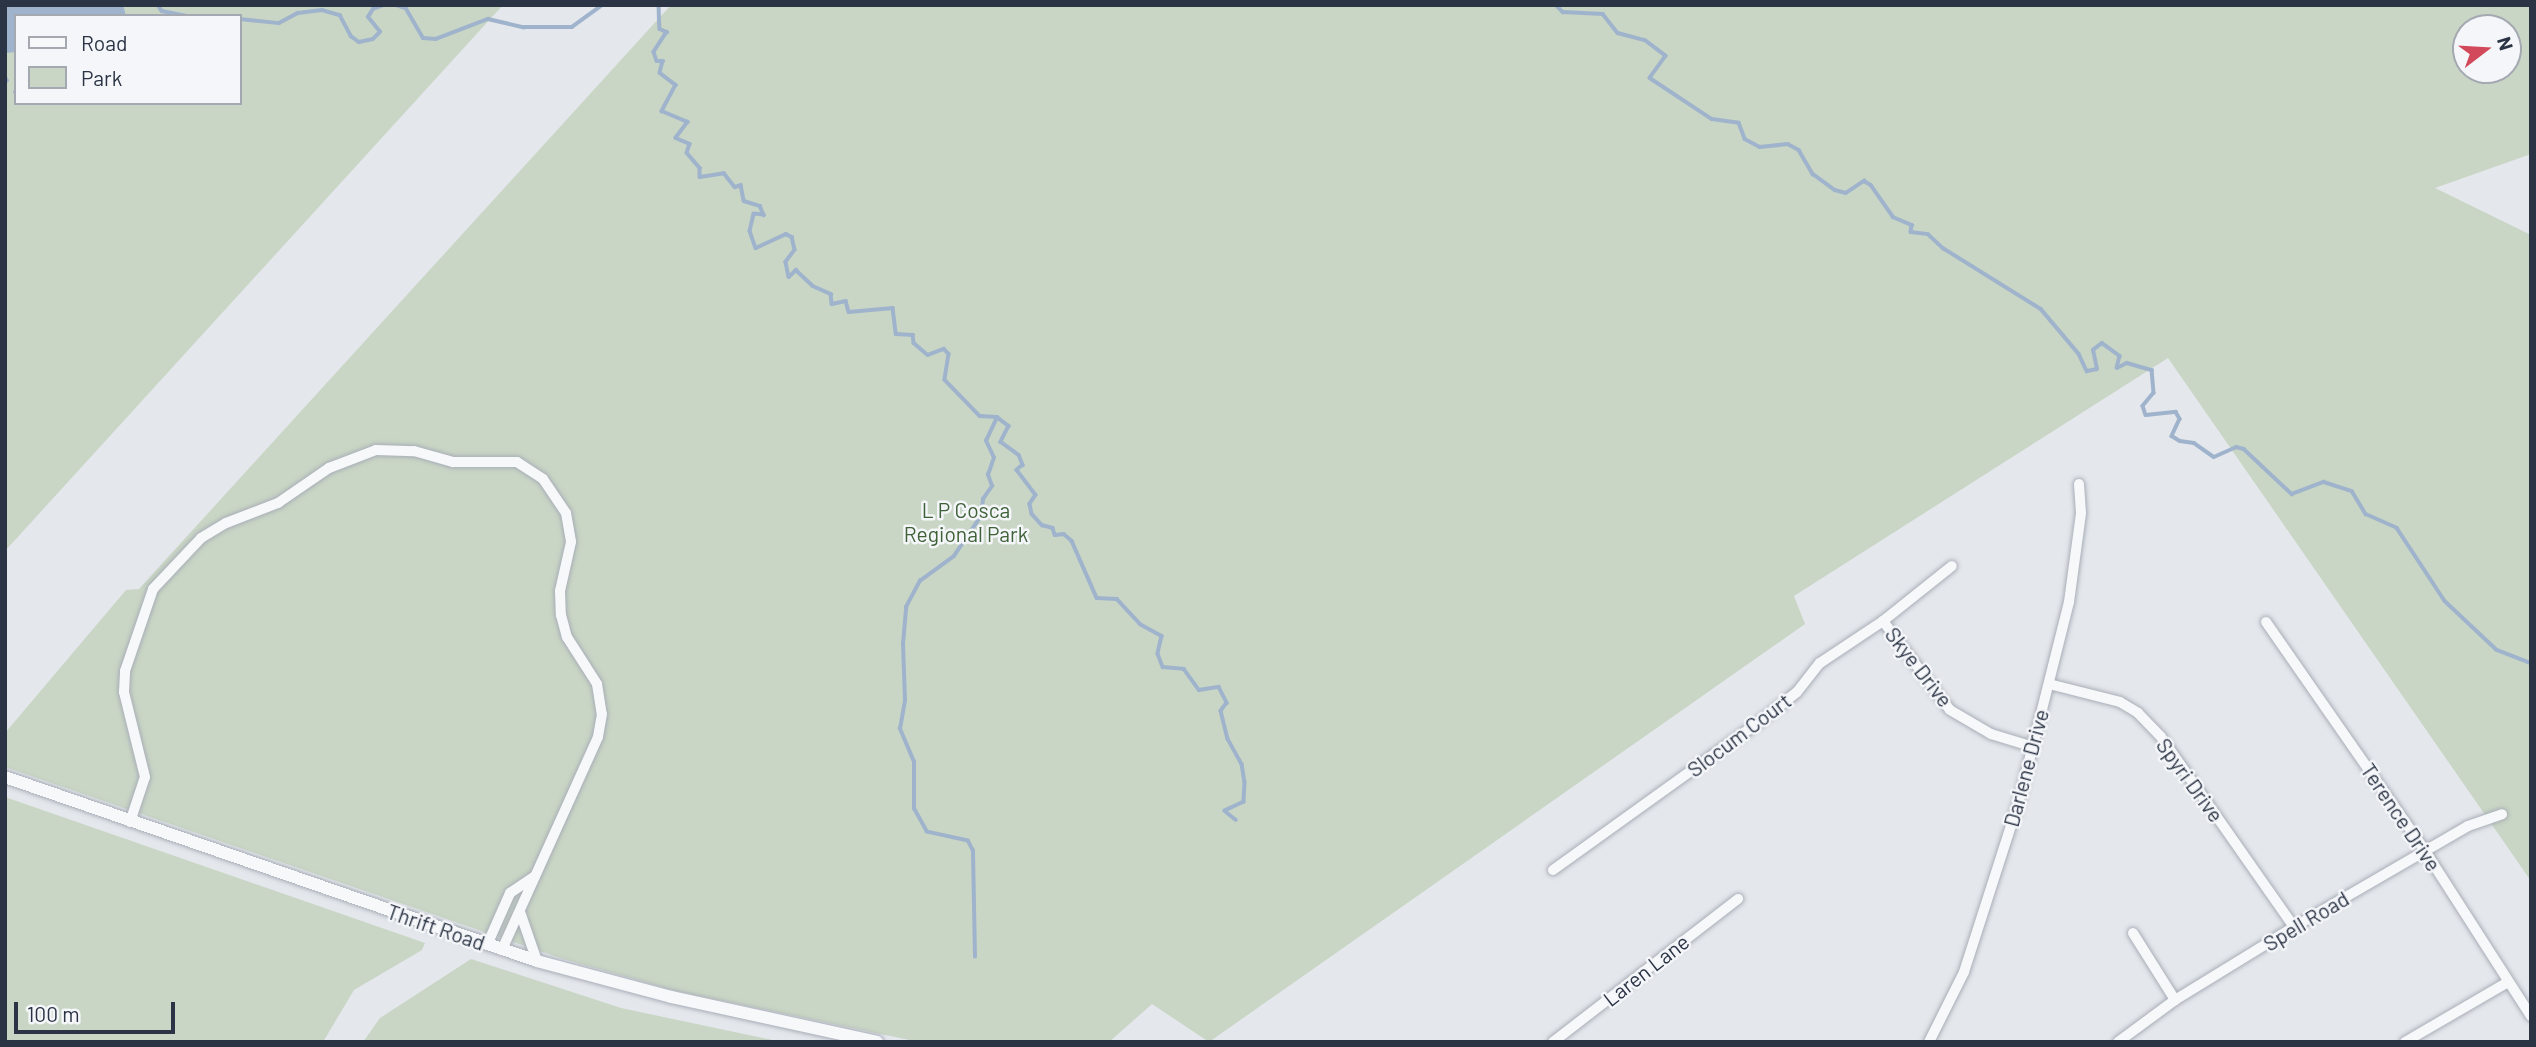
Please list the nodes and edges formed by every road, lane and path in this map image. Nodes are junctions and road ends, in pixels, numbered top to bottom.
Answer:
1 (2079, 484) dead end
2 (1952, 566) dead end
3 (1883, 621) junction
4 (2266, 622) dead end
5 (2049, 684) junction
6 (2030, 746) junction
7 (5, 777) edge
8 (2502, 814) dead end
9 (130, 822) junction
10 (2425, 850) junction
11 (1553, 870) dead end
12 (536, 876) junction
13 (1738, 899) dead end
14 (520, 911) junction
15 (2294, 927) junction
16 (2133, 933) dead end
17 (487, 945) junction
18 (502, 950) junction
19 (537, 961) junction
20 (2508, 982) junction
21 (2175, 1000) junction
22 (2531, 1016) edge
23 (877, 1042) edge
24 (1553, 1042) edge
25 (1929, 1042) edge
26 (2119, 1042) edge
27 (2405, 1042) edge

1 - 5 street, Darlene Drive
2 - 3 street, Slocum Court
3 - 6 street, Skye Drive
3 - 11 street, Slocum Court
4 - 10 street, Terence Drive
5 - 6 street, Darlene Drive
5 - 15 street, Spyri Drive
6 - 25 street, Darlene Drive
7 - 9 street, Thrift Road
8 - 10 street, Spell Road
9 - 12 street
9 - 17 street, Thrift Road
10 - 15 street, Spell Road
10 - 20 street, Terence Drive
12 - 14 street
12 - 17 street
13 - 24 street, Laren Lane
14 - 18 street
14 - 19 street
15 - 21 street, Spell Road
16 - 21 street
17 - 18 street, Thrift Road
18 - 19 street, Thrift Road
19 - 23 street, Thrift Road
20 - 22 street, Terence Drive
20 - 27 street
21 - 26 street, Spell Road

